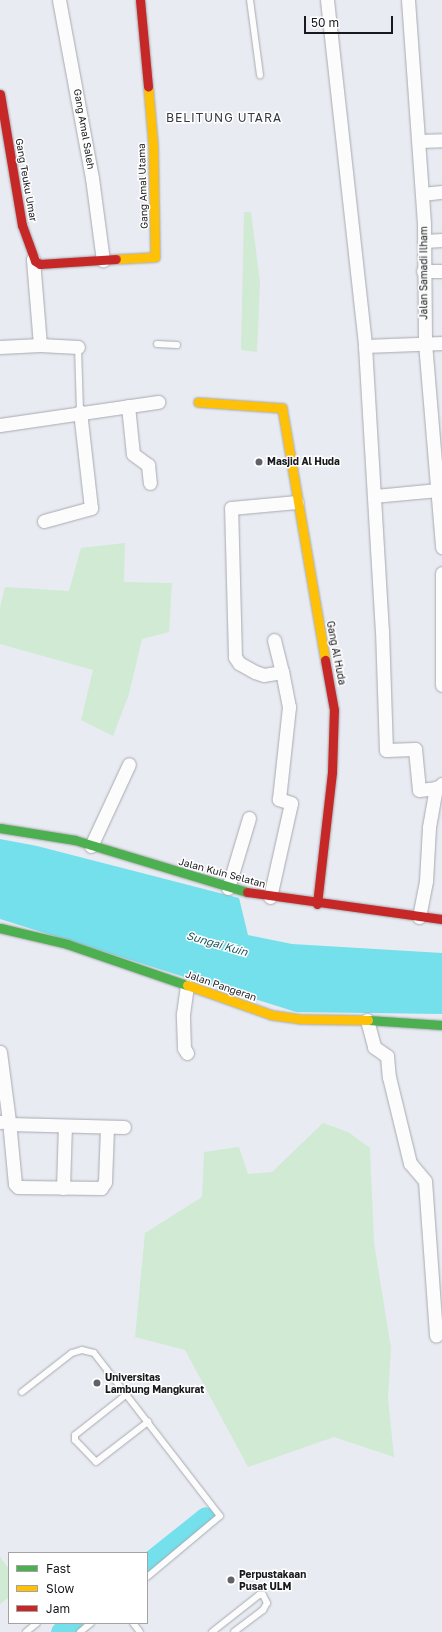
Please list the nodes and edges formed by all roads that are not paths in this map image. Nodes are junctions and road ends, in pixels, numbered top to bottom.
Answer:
1 (59, 0) edge
2 (140, 0) edge
3 (250, 0) edge
4 (327, 0) edge
5 (408, 0) edge
6 (260, 75) dead end
7 (0, 94) edge
8 (442, 140) edge
9 (419, 141) junction
10 (442, 192) edge
11 (422, 194) junction
12 (442, 240) edge
13 (424, 241) junction
14 (103, 260) junction
15 (36, 261) junction
16 (423, 271) junction
17 (442, 271) edge
18 (425, 343) junction
19 (442, 343) edge
20 (157, 344) dead end
21 (40, 345) junction
22 (177, 346) dead end
23 (365, 346) junction
24 (0, 347) edge
25 (78, 347) joint
26 (158, 402) dead end
27 (198, 402) dead end
28 (128, 406) junction
29 (80, 412) junction
30 (0, 425) edge
31 (150, 483) dead end
32 (437, 490) junction
33 (374, 496) junction
34 (297, 502) junction
35 (44, 521) dead end
36 (442, 547) edge
37 (442, 573) edge
38 (274, 640) dead end
39 (282, 672) junction
40 (442, 685) edge
41 (129, 764) dead end
42 (439, 786) edge
43 (249, 818) dead end
44 (0, 828) edge
45 (91, 846) junction
46 (228, 888) junction
47 (270, 897) junction
48 (317, 904) junction
49 (419, 917) junction
50 (442, 919) edge
51 (0, 928) edge
52 (0, 938) edge
53 (187, 986) junction
54 (367, 1020) junction
55 (442, 1025) edge
56 (0, 1052) edge
57 (187, 1053) dead end
58 (6, 1122) edge
59 (65, 1126) junction
60 (106, 1127) junction
61 (124, 1127) dead end
62 (63, 1188) junction
63 (436, 1336) dead end
64 (22, 1392) dead end
65 (127, 1394) junction
66 (148, 1422) junction
67 (148, 1575) edge
68 (36, 1624) edge
69 (89, 1624) edge
70 (133, 1624) edge
71 (26, 1632) edge
72 (80, 1632) edge
73 (140, 1632) edge
74 (212, 1632) edge
75 (234, 1632) edge

1 - 14 street, Gang Amal Saleh
2 - 14 street, Gang Amal Utama
3 - 6 lane
4 - 23 street
5 - 9 street, Jalan Samadi Ilham
7 - 15 street, Gang Teuku Umar
8 - 9 street
9 - 11 street, Jalan Samadi Ilham
10 - 11 street
11 - 13 street, Jalan Samadi Ilham
12 - 13 street
13 - 16 street, Jalan Samadi Ilham
14 - 15 street, Gang Amal Utama
15 - 21 street
16 - 17 street
16 - 18 street, Jalan Samadi Ilham
18 - 19 street
18 - 23 street
18 - 32 street, Jalan Samadi Ilham
20 - 22 lane
21 - 24 street
21 - 25 street
23 - 33 street
25 - 29 lane
26 - 28 street
27 - 34 street, Gang Al Huda
28 - 29 street
28 - 31 street
29 - 30 street
29 - 35 street
32 - 33 street
32 - 36 street, Jalan Samadi Ilham
33 - 42 street
34 - 39 street
34 - 48 street, Gang Al Huda
37 - 40 street
38 - 39 street
39 - 47 street
41 - 45 street
42 - 49 street
43 - 46 street
44 - 45 street, Jalan Kuin Selatan
45 - 46 street, Jalan Kuin Selatan
46 - 47 street, Jalan Kuin Selatan
47 - 48 street, Jalan Kuin Selatan
48 - 49 street, Jalan Kuin Selatan
49 - 50 street, Jalan Kuin Selatan
51 - 52 street
51 - 53 street, Jalan Pangeran
53 - 54 street, Jalan Pangeran
53 - 57 street
54 - 55 street, Jalan Pangeran
54 - 63 street
56 - 58 street
58 - 59 street
58 - 62 street
59 - 60 street
59 - 62 street
60 - 61 street
60 - 62 street
64 - 65 lane
65 - 66 lane
65 - 66 lane
66 - 67 lane
68 - 71 lane
69 - 72 lane
70 - 73 lane
74 - 75 lane

